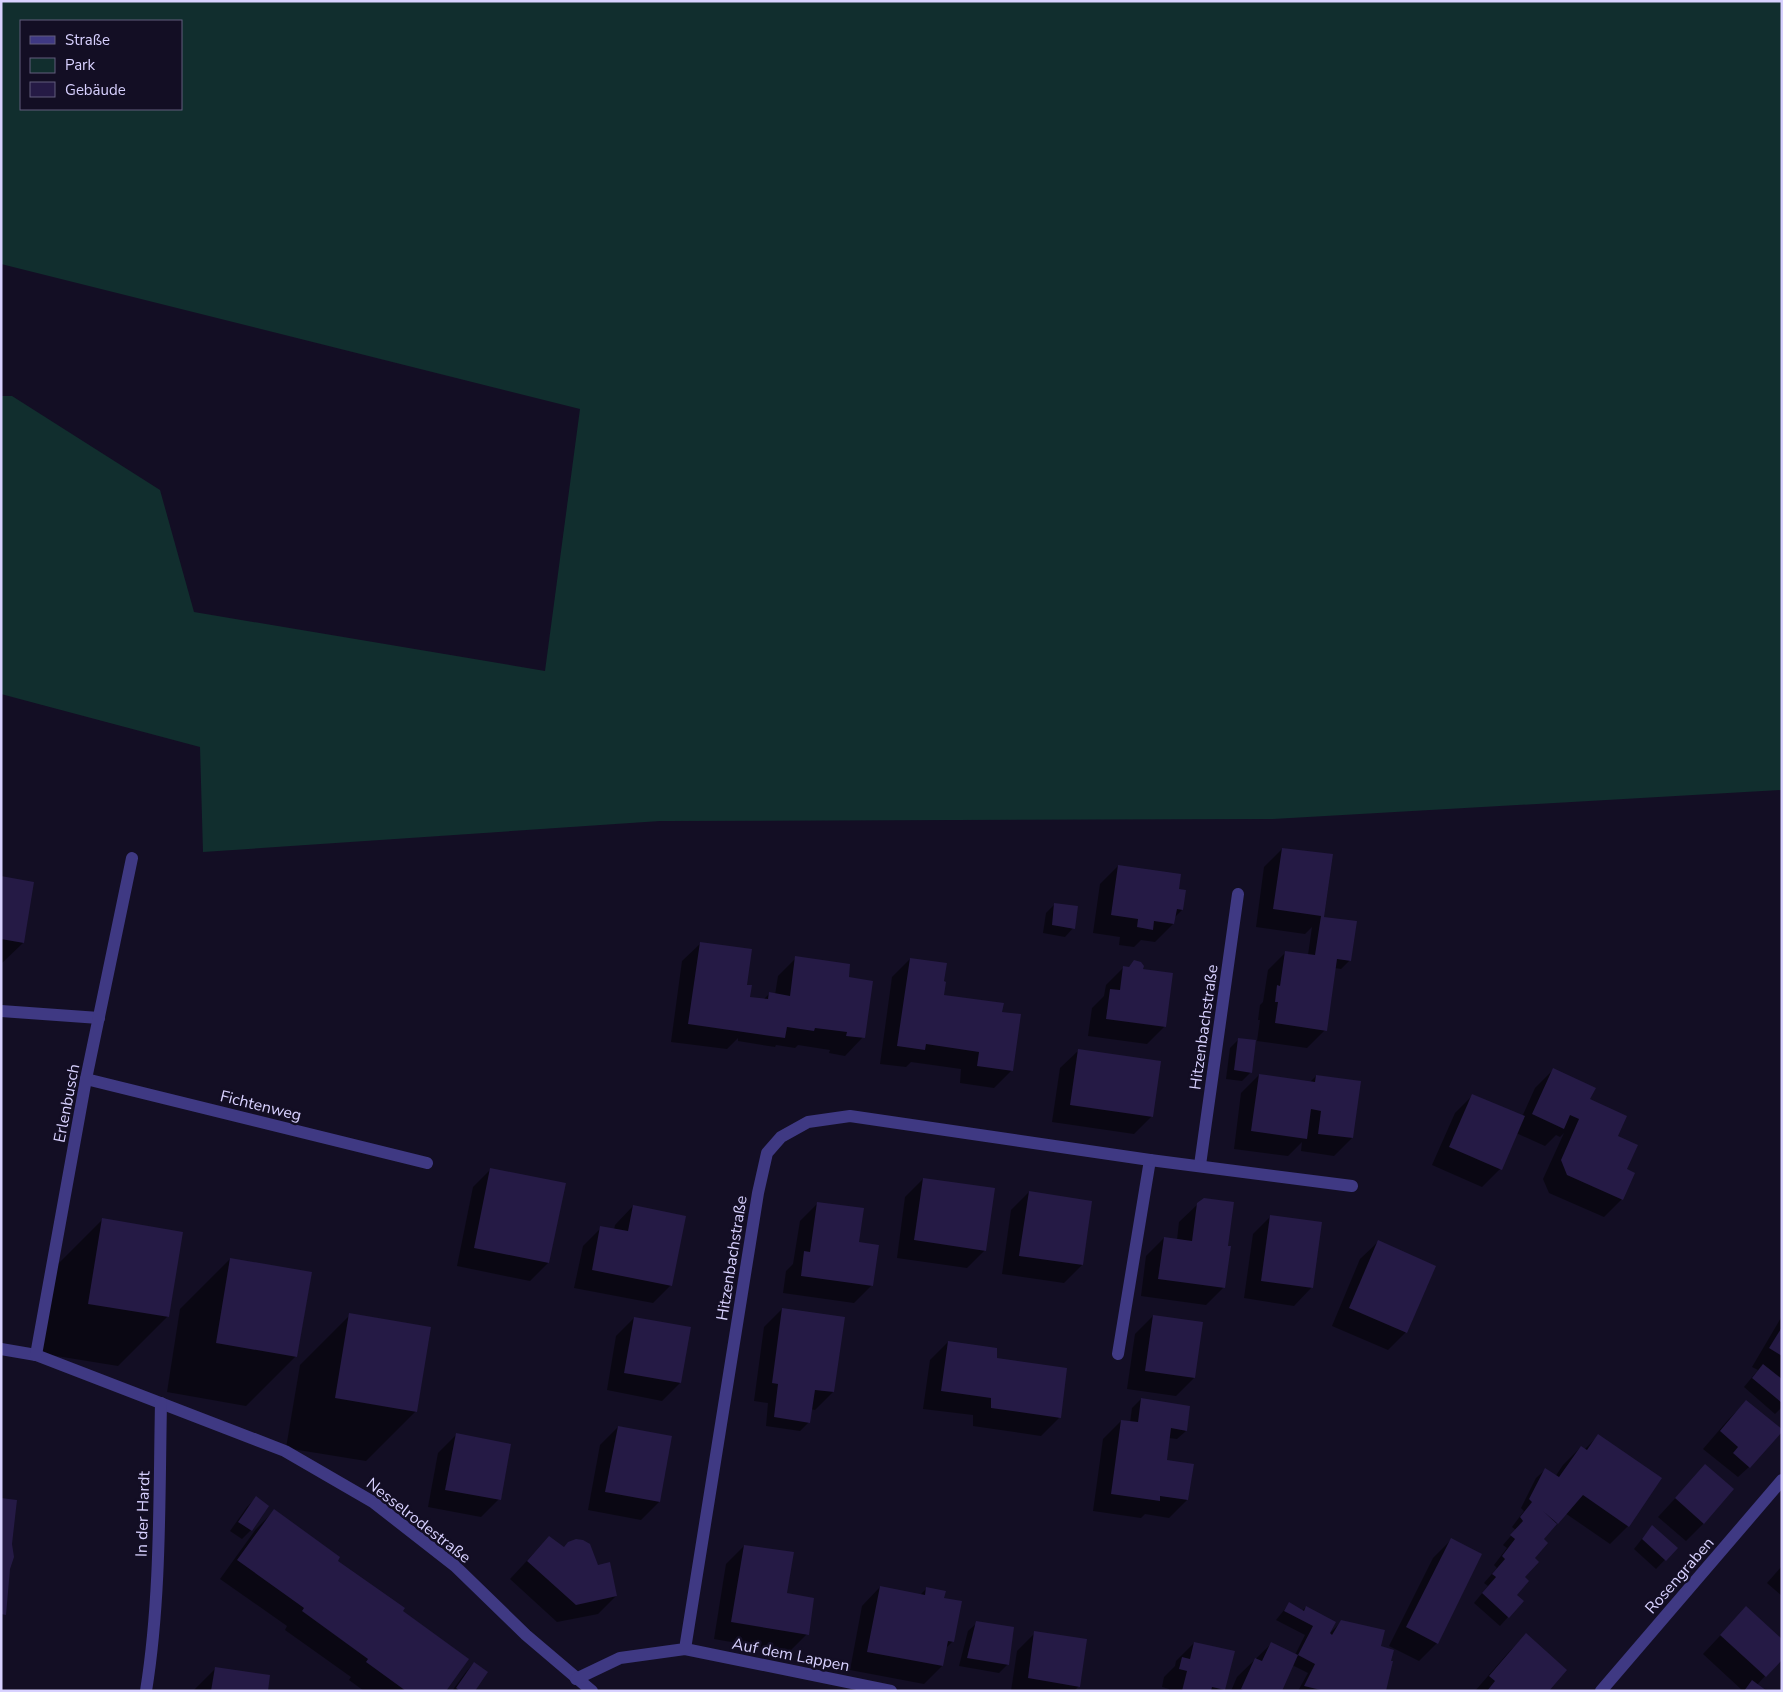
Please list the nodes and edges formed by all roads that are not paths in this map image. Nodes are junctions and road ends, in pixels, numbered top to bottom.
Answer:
1 (132, 858) dead end
2 (1238, 894) dead end
3 (1, 1011) edge
4 (99, 1018) junction
5 (86, 1079) junction
6 (1150, 1160) junction
7 (427, 1163) dead end
8 (1200, 1165) junction
9 (1352, 1186) dead end
10 (1, 1349) edge
11 (1118, 1354) dead end
12 (36, 1355) junction
13 (161, 1404) junction
14 (1782, 1480) edge
15 (685, 1649) junction
16 (575, 1685) edge
17 (146, 1691) edge
18 (592, 1691) edge
19 (891, 1691) edge
20 (1601, 1691) edge

1 - 4 street, Erlenbusch
2 - 8 street, Hitzenbachstraße
3 - 4 street
4 - 5 street, Erlenbusch
5 - 7 street, Fichtenweg
5 - 12 street, Erlenbusch
6 - 8 street, Hitzenbachstraße
6 - 11 street
6 - 15 street, Hitzenbachstraße
8 - 9 street, Hitzenbachstraße
10 - 12 street
12 - 13 street
13 - 16 street, Nesselrodestraße
13 - 17 street, In der Hardt
14 - 20 street, Rosengraben
15 - 16 street
15 - 19 street, Auf dem Lappen
16 - 18 street, Nesselrodestraße

